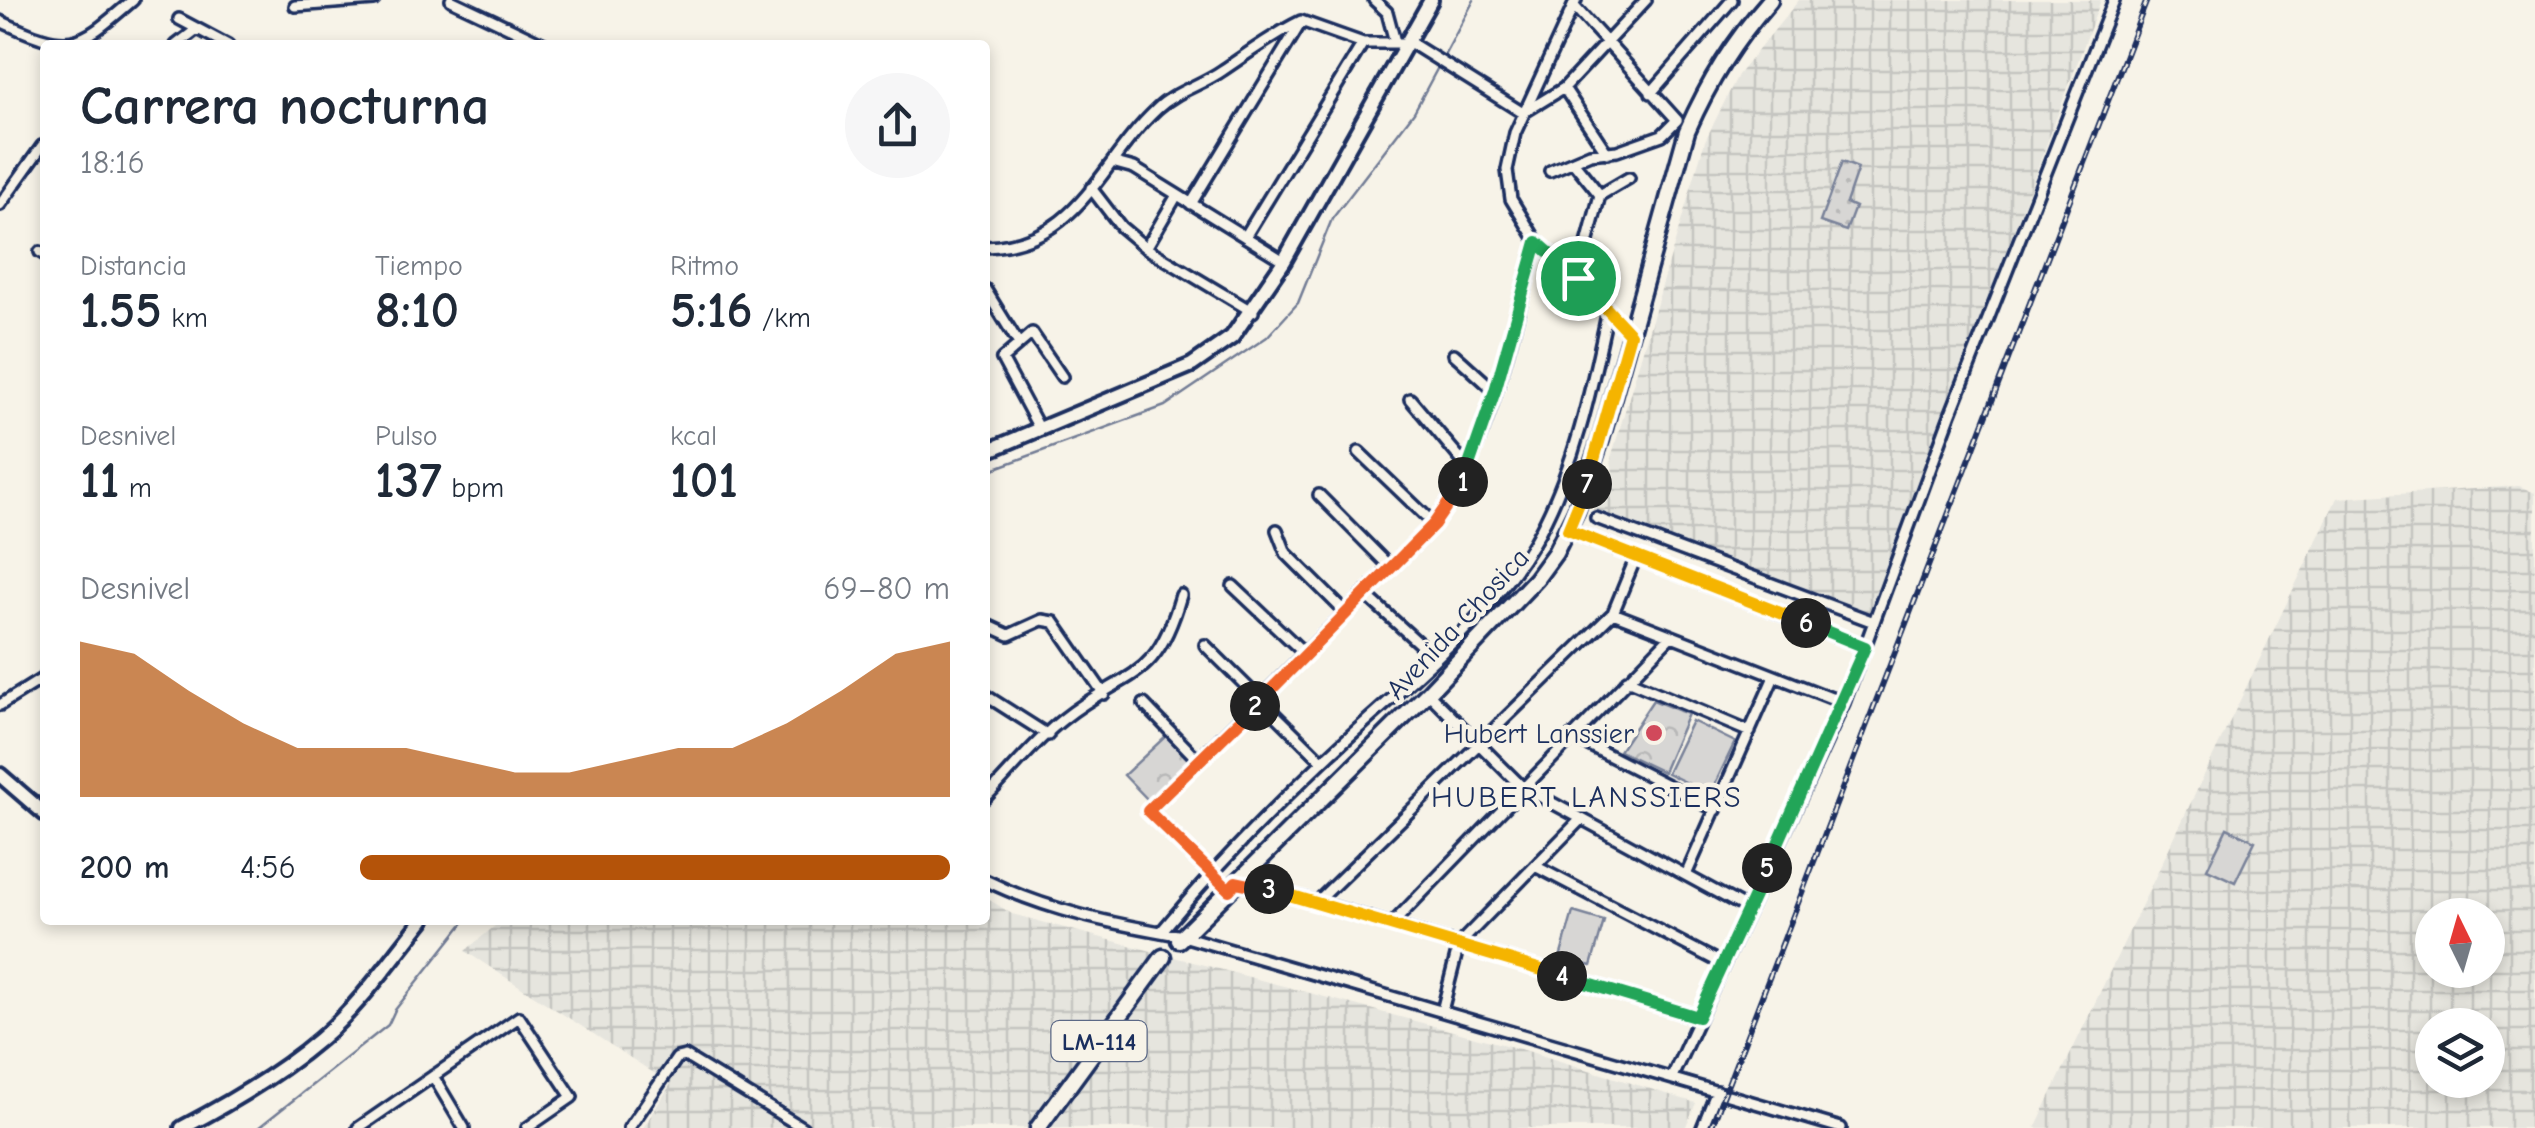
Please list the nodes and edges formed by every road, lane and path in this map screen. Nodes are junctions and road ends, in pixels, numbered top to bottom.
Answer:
1 (133, 0) edge
2 (374, 0) edge
3 (451, 0) edge
4 (1374, 0) edge
5 (1431, 0) edge
6 (1646, 0) edge
7 (1732, 0) edge
8 (1770, 0) edge
9 (2114, 0) edge
10 (1575, 3) edge
11 (295, 6) dead end
12 (179, 19) dead end
13 (0, 21) edge
14 (1302, 22) junction
15 (197, 29) junction
16 (56, 40) edge
17 (84, 40) edge
18 (183, 40) edge
19 (218, 40) edge
20 (535, 40) edge
21 (1395, 42) junction
22 (1363, 43) junction
23 (1410, 43) junction
24 (1605, 44) junction
25 (1564, 88) junction
26 (1651, 93) junction
27 (1524, 112) junction
28 (40, 149) edge
29 (1607, 153) junction
30 (1112, 162) junction
31 (1575, 164) junction
32 (1550, 171) dead end
33 (1629, 178) dead end
34 (1091, 188) junction
35 (1177, 194) junction
36 (1600, 195) junction
37 (1191, 204) junction
38 (0, 206) edge
39 (1246, 238) junction
40 (1537, 242) junction
41 (990, 245) edge
42 (1146, 248) junction
43 (1284, 261) junction
44 (1578, 278) junction
45 (990, 297) edge
46 (1608, 310) junction
47 (1253, 312) junction
48 (1630, 334) junction
49 (1019, 344) junction
50 (1454, 354) dead end
51 (1062, 377) dead end
52 (1495, 391) junction
53 (1410, 399) dead end
54 (1040, 428) junction
55 (990, 450) edge
56 (1358, 452) dead end
57 (1469, 469) junction
58 (1319, 495) dead end
59 (1596, 518) dead end
60 (1434, 524) junction
61 (1276, 530) dead end
62 (1568, 530) junction
63 (1636, 557) junction
64 (1391, 568) junction
65 (1233, 586) dead end
66 (1182, 595) dead end
67 (1366, 595) junction
68 (1345, 612) junction
69 (1613, 613) junction
70 (1874, 622) junction
71 (990, 626) edge
72 (1670, 637) junction
73 (1206, 645) dead end
74 (1865, 647) junction
75 (1305, 654) junction
76 (1435, 658) junction
77 (1773, 679) junction
78 (1627, 680) junction
79 (40, 681) edge
80 (1428, 693) junction
81 (1104, 694) junction
82 (990, 698) edge
83 (1261, 700) junction
84 (1844, 703) junction
85 (1144, 704) dead end
86 (0, 705) edge
87 (1750, 732) junction
88 (1048, 734) junction
89 (1571, 736) junction
90 (1477, 744) junction
91 (1199, 761) junction
92 (1322, 761) junction
93 (0, 776) edge
94 (1521, 786) junction
95 (990, 789) edge
96 (40, 810) edge
97 (1716, 810) junction
98 (1580, 820) junction
99 (1536, 866) junction
100 (1211, 872) junction
101 (1686, 875) junction
102 (990, 882) edge
103 (1233, 886) junction
104 (1317, 902) junction
105 (1748, 909) junction
106 (1392, 924) junction
107 (419, 925) edge
108 (1160, 932) junction
109 (1181, 938) junction
110 (1460, 944) junction
111 (1163, 957) joint
112 (1723, 964) junction
113 (1442, 1012) junction
114 (1698, 1017) junction
115 (432, 1076) junction
116 (1672, 1077) junction
117 (1717, 1090) junction
118 (182, 1128) edge
119 (358, 1128) edge
120 (464, 1128) edge
121 (527, 1128) edge
122 (629, 1128) edge
123 (803, 1128) edge
124 (1038, 1128) edge
125 (1702, 1128) edge
126 (1841, 1128) edge

1 - 17 street
2 - 11 street
3 - 20 street
4 - 21 street
5 - 23 main road
6 - 24 street
7 - 26 street
8 - 48 main road, Avenida Chosica / LM-114
9 - 70 street
10 - 24 street
10 - 27 street
12 - 15 street
13 - 16 street
14 - 22 street
14 - 30 street
14 - 37 street
15 - 18 street
15 - 19 street
21 - 22 street
21 - 23 street
22 - 39 street
23 - 27 street
23 - 43 main road
24 - 25 street
24 - 26 street
25 - 27 street
25 - 29 street
26 - 29 street
27 - 40 street
28 - 38 street
29 - 31 street
30 - 34 street
30 - 35 street
31 - 32 street
31 - 36 street
33 - 36 street
34 - 41 street
34 - 42 street
35 - 37 street
35 - 42 street
36 - 44 street
37 - 39 street
39 - 43 street
40 - 44 street
40 - 52 street
42 - 47 street
43 - 47 main road
44 - 46 street
45 - 49 street
46 - 48 street
46 - 76 street
47 - 54 main road
48 - 62 main road, Avenida Chosica / LM-114
49 - 51 street
49 - 54 street
50 - 52 street
52 - 57 street
53 - 57 street
54 - 55 main road
56 - 60 street
57 - 60 street
58 - 64 street
59 - 70 street
60 - 64 street
61 - 68 street
62 - 63 street
62 - 80 main road, Avenida Chosica / LM-114
63 - 69 street
63 - 74 street
64 - 67 street
65 - 75 street
66 - 81 street
67 - 68 street
67 - 76 street
68 - 75 street
69 - 72 street
69 - 90 street
70 - 74 street
71 - 81 street
72 - 77 street
72 - 78 street
73 - 83 street
74 - 84 street
75 - 83 street
76 - 92 street
77 - 84 street
77 - 87 street
78 - 87 street
78 - 89 street
79 - 86 street
80 - 90 street
80 - 103 main road, Avenida Chosica / LM-114
81 - 88 street
82 - 88 street
83 - 91 street
83 - 92 street
84 - 105 street
85 - 91 street
87 - 97 street
88 - 95 street
89 - 94 street
89 - 97 street
90 - 94 street
90 - 104 street
91 - 100 street
92 - 100 street
93 - 96 main road
94 - 98 street
94 - 106 street
97 - 101 street
98 - 99 street
98 - 101 street
99 - 110 street
99 - 112 street
100 - 103 street
100 - 108 street
101 - 105 street
102 - 108 street
103 - 104 street
103 - 109 main road, Avenida Chosica / LM-114
104 - 106 street
105 - 112 street
106 - 110 street
107 - 118 main road
108 - 109 street
109 - 111 main road, Avenida Chosica / LM-114
109 - 113 street
110 - 113 street
110 - 114 street
111 - 124 main road, Avenida Chosica / LM-114
112 - 114 street
113 - 116 street
114 - 116 street
115 - 119 street
115 - 120 street
115 - 121 street
116 - 117 street
117 - 125 street
117 - 126 street
122 - 123 street

